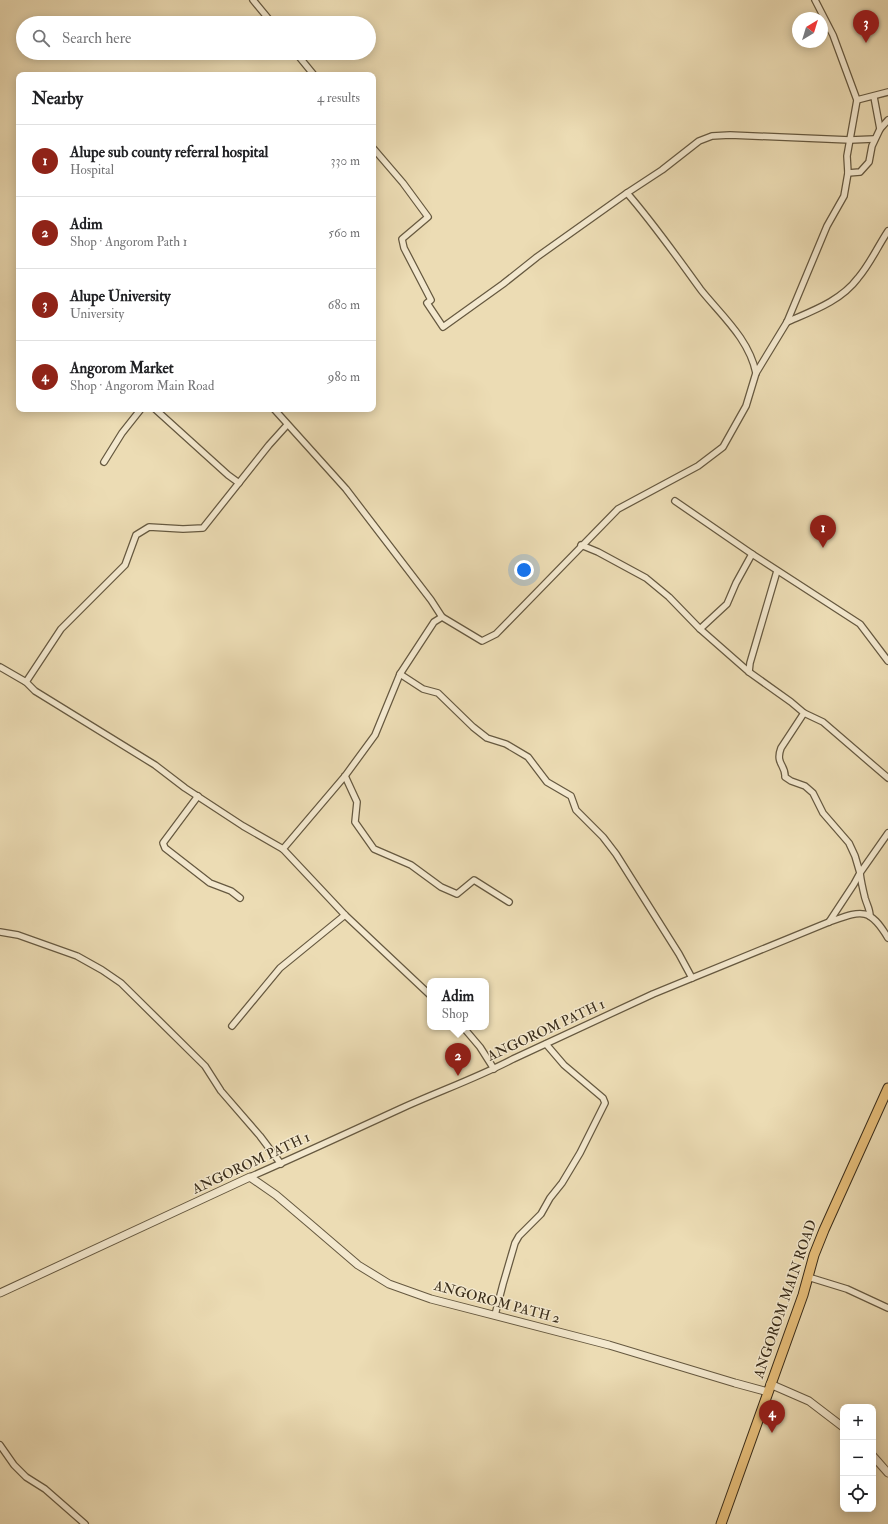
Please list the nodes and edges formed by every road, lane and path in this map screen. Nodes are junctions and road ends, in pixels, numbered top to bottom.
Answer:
1 (253, 0) edge
2 (815, 0) edge
3 (266, 16) edge
4 (302, 60) edge
5 (312, 72) edge
6 (888, 92) edge
7 (874, 97) junction
8 (857, 100) junction
9 (888, 120) edge
10 (880, 129) junction
11 (874, 139) junction
12 (850, 140) junction
13 (376, 152) edge
14 (848, 173) junction
15 (627, 193) junction
16 (888, 231) edge
17 (787, 322) junction
18 (756, 373) junction
19 (139, 412) edge
20 (158, 412) edge
21 (276, 412) edge
22 (287, 425) junction
23 (104, 462) dead end
24 (238, 483) junction
25 (675, 501) dead end
26 (581, 545) junction
27 (752, 554) junction
28 (777, 571) junction
29 (442, 617) junction
30 (700, 629) junction
31 (888, 661) edge
32 (0, 667) edge
33 (749, 672) junction
34 (400, 674) junction
35 (26, 682) junction
36 (804, 713) junction
37 (345, 776) junction
38 (888, 778) edge
39 (198, 796) junction
40 (888, 833) edge
41 (283, 849) junction
42 (860, 873) junction
43 (240, 898) dead end
44 (509, 902) dead end
45 (345, 915) junction
46 (870, 916) junction
47 (828, 922) junction
48 (0, 932) edge
49 (888, 938) edge
50 (692, 978) junction
51 (427, 992) edge
52 (232, 1026) dead end
53 (466, 1030) edge
54 (546, 1044) junction
55 (494, 1069) junction
56 (888, 1088) edge
57 (280, 1164) junction
58 (250, 1177) junction
59 (808, 1277) junction
60 (0, 1293) edge
61 (888, 1308) edge
62 (495, 1315) junction
63 (769, 1388) junction
64 (840, 1425) edge
65 (0, 1445) edge
66 (876, 1459) edge
67 (888, 1473) edge
68 (85, 1524) edge
69 (721, 1524) edge

1 - 3 street
2 - 8 street
4 - 5 street
6 - 7 street
7 - 8 street
7 - 10 street
8 - 12 street
9 - 10 street
10 - 11 street
11 - 12 street
11 - 14 street
12 - 14 street
12 - 15 street
13 - 15 street
14 - 17 street
15 - 18 street
16 - 17 street
17 - 18 street
18 - 26 street
19 - 23 street
20 - 24 street
21 - 22 street
22 - 24 street
22 - 29 street
24 - 35 street
25 - 27 street
26 - 29 street
26 - 30 street
27 - 28 street
27 - 30 street
28 - 31 street
28 - 33 street
29 - 34 street
30 - 33 street
32 - 35 street
33 - 36 street
34 - 37 street
34 - 50 street
35 - 39 street
36 - 38 street
36 - 42 street
37 - 41 street
37 - 44 street
39 - 41 street
39 - 43 street
40 - 42 street
41 - 45 street
42 - 46 street
42 - 47 street
45 - 51 street
45 - 52 street
46 - 47 street, ANGOROM PATH 1
46 - 49 street
47 - 50 street, ANGOROM PATH 1
48 - 57 street
50 - 54 street, ANGOROM PATH 1
53 - 55 street
54 - 55 street, ANGOROM PATH 1
54 - 62 street
55 - 57 street, ANGOROM PATH 1
56 - 59 highway, ANGOROM MAIN ROAD
57 - 58 street, ANGOROM PATH 1
58 - 60 street, ANGOROM PATH 1
58 - 62 street, ANGOROM PATH 2
59 - 61 street
59 - 63 highway, ANGOROM MAIN ROAD
62 - 63 street, ANGOROM PATH 2
63 - 64 street, ANGOROM PATH 2
63 - 69 highway, ANGOROM MAIN ROAD
65 - 68 street
66 - 67 street

